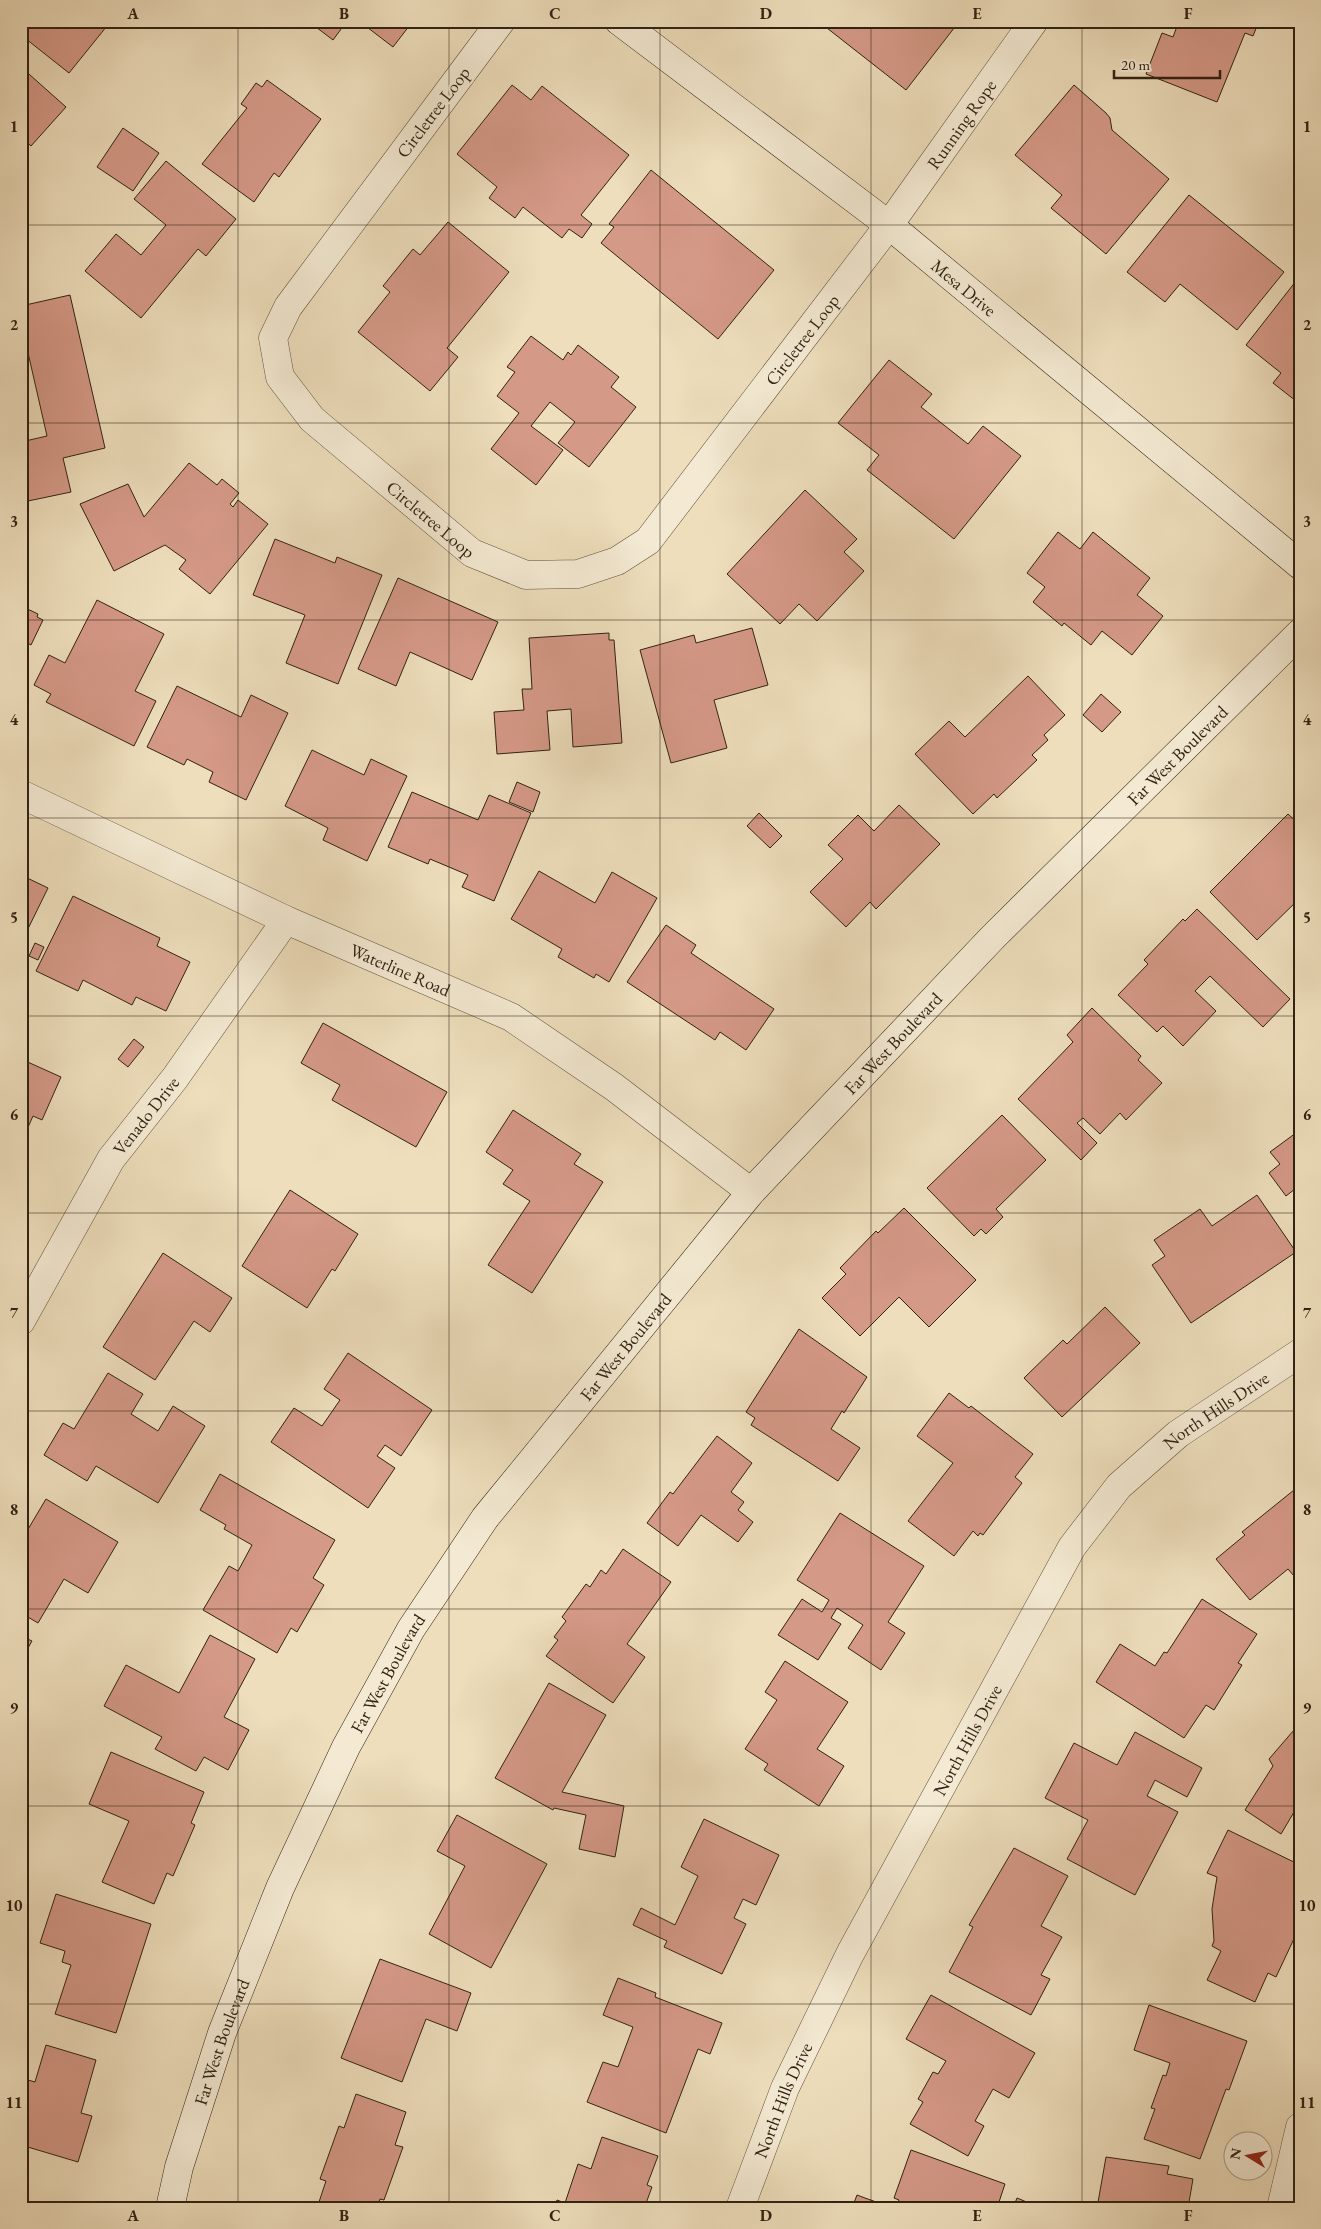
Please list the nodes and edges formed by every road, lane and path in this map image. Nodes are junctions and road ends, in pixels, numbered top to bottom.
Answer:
1 (501, 21) edge
2 (619, 21) edge
3 (1034, 21) edge
4 (889, 225) junction
5 (1300, 565) edge
6 (1300, 633) edge
7 (21, 794) edge
8 (286, 920) junction
9 (751, 1192) junction
10 (21, 1321) edge
11 (1300, 1353) edge
12 (1300, 2127) edge
13 (170, 2208) edge
14 (740, 2208) edge
15 (1281, 2208) edge

1 - 4 street, Circletree Loop
2 - 4 street, Mesa Drive
3 - 4 street, Running Rope
4 - 5 street, Mesa Drive
6 - 9 street, Far West Boulevard
7 - 8 street, Waterline Road
8 - 9 street, Waterline Road
8 - 10 street, Venado Drive
9 - 13 street, Far West Boulevard
11 - 14 street, North Hills Drive
12 - 15 street

